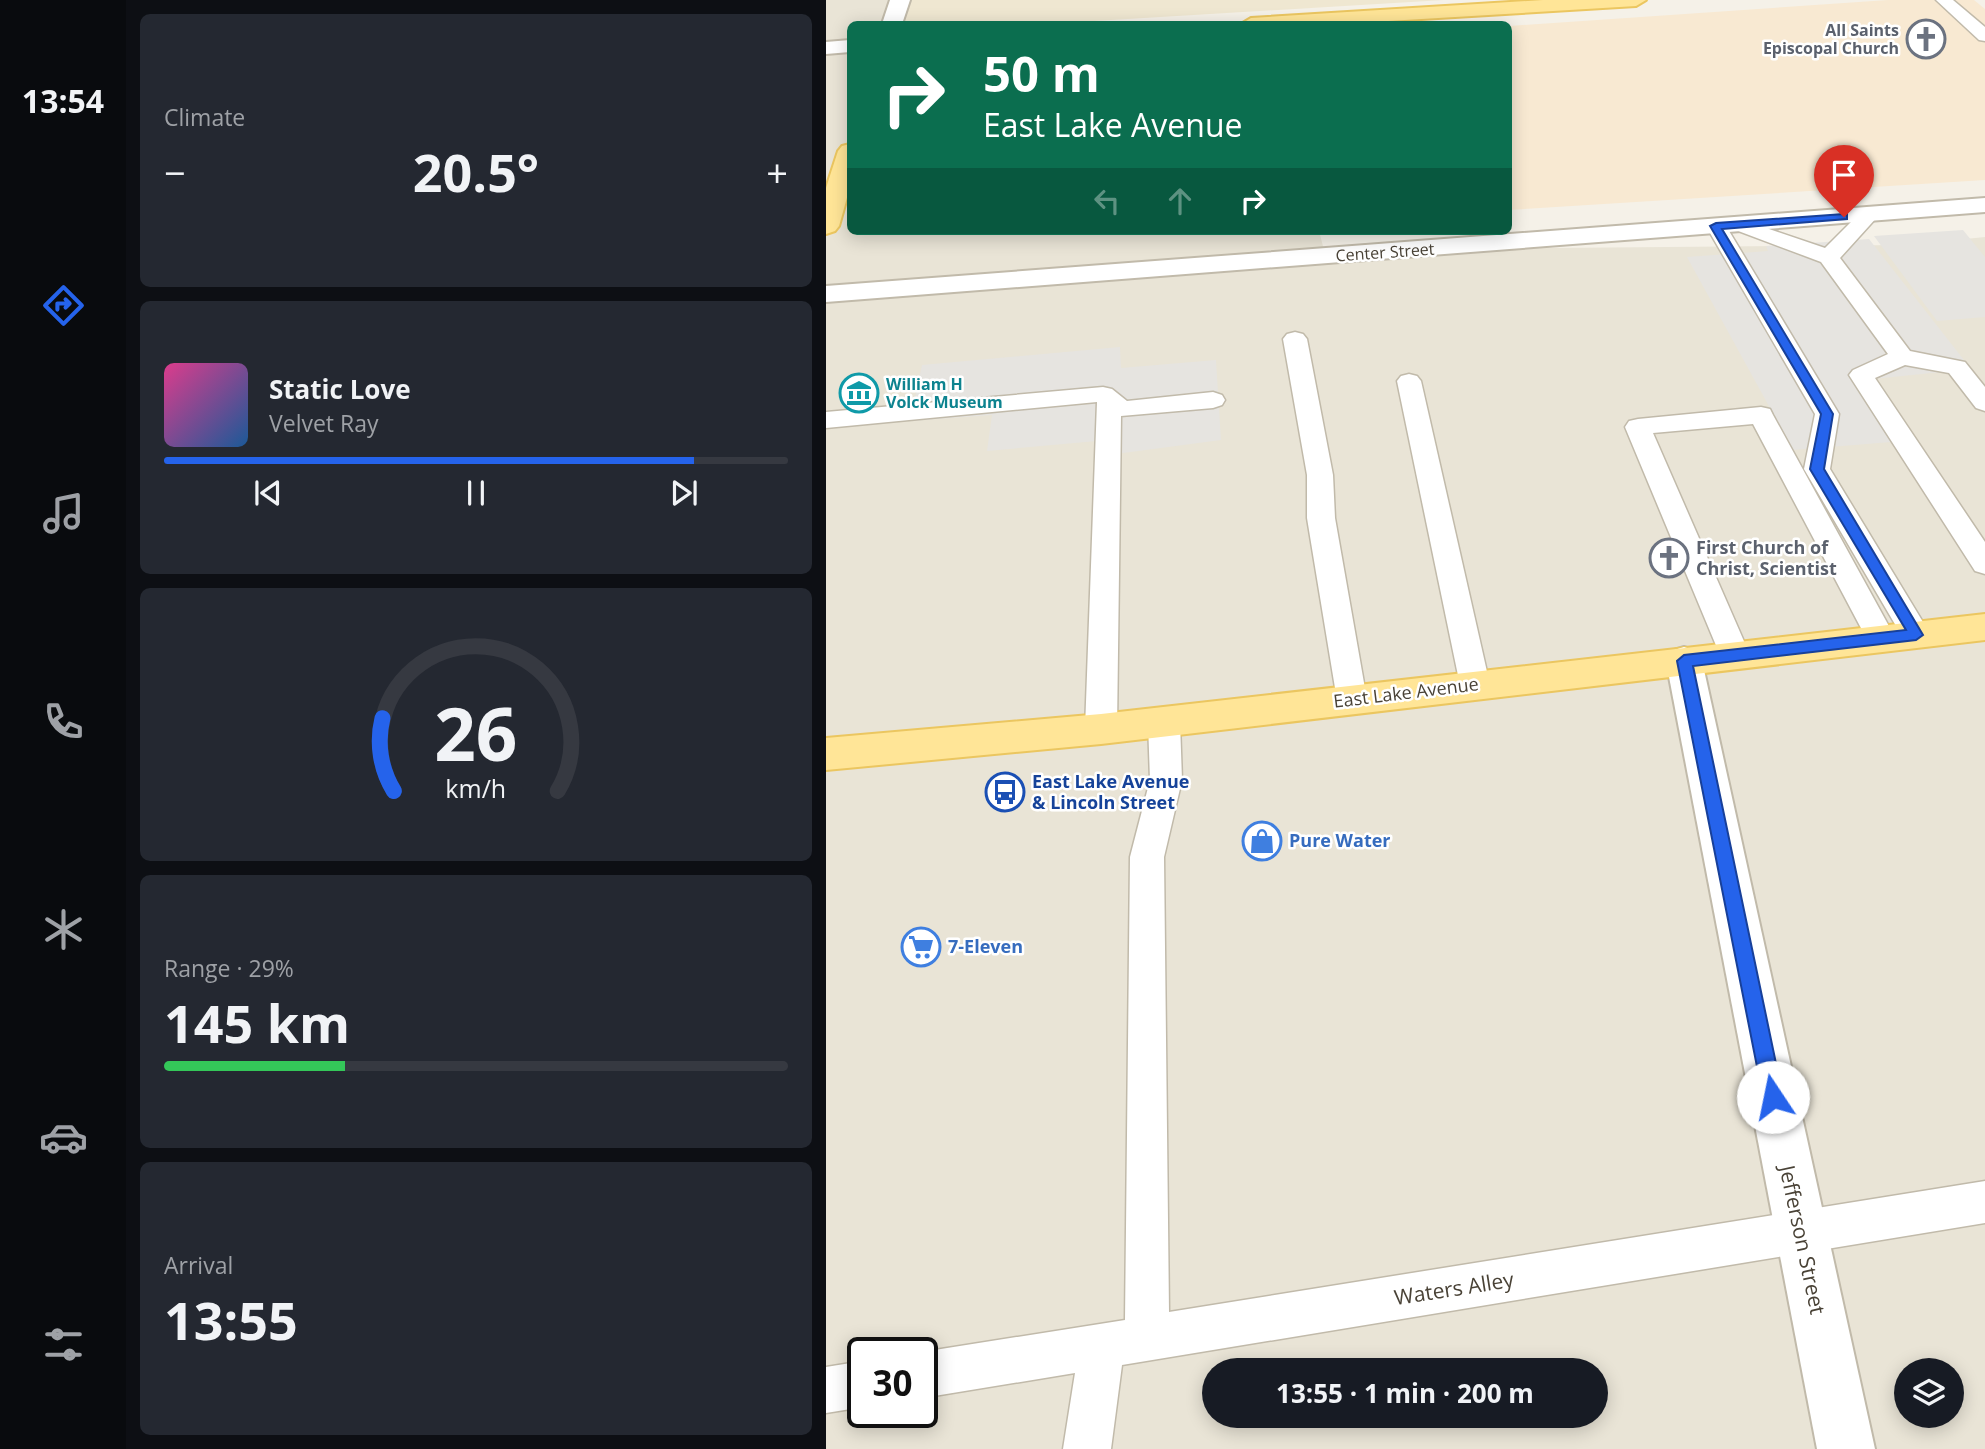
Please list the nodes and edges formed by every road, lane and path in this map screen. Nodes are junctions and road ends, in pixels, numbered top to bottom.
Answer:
1 (900, 0) edge
2 (1636, 0) edge
3 (1944, 0) edge
4 (893, 21) edge
5 (1319, 21) edge
6 (1985, 36) edge
7 (847, 47) edge
8 (826, 48) edge
9 (847, 168) edge
10 (1985, 205) edge
11 (1869, 215) junction
12 (1728, 225) junction
13 (826, 226) edge
14 (1509, 235) edge
15 (1512, 235) edge
16 (1334, 243) edge
17 (1829, 257) junction
18 (826, 294) edge
19 (1296, 339) dead end
20 (1902, 357) junction
21 (1409, 381) dead end
22 (1109, 399) junction
23 (1213, 400) dead end
24 (1985, 403) edge
25 (826, 420) edge
26 (1985, 564) edge
27 (1985, 627) edge
28 (1899, 637) junction
29 (1735, 654) junction
30 (1684, 661) junction
31 (1475, 685) junction
32 (1352, 699) junction
33 (1164, 722) junction
34 (1101, 729) junction
35 (828, 760) edge
36 (1985, 1202) edge
37 (1801, 1233) junction
38 (1147, 1339) junction
39 (1102, 1346) junction
40 (938, 1372) edge
41 (847, 1387) edge
42 (826, 1390) edge
43 (1087, 1449) edge
44 (1846, 1449) edge

1 - 4 street
2 - 5 main road
3 - 6 lane
7 - 8 street
9 - 13 main road
10 - 11 street, Center Street
11 - 12 street, Center Street
11 - 17 lane
12 - 15 street, Center Street
12 - 17 lane
12 - 28 lane
14 - 16 street, Center Street
16 - 18 street, Center Street
17 - 20 lane
19 - 32 lane
20 - 24 lane
20 - 26 lane
21 - 31 lane
22 - 23 lane
22 - 25 lane
22 - 34 lane
27 - 28 main road, East Lake Avenue
28 - 29 main road, East Lake Avenue
28 - 29 lane
29 - 30 main road, East Lake Avenue
30 - 31 main road, East Lake Avenue
30 - 37 street, Jefferson Street
31 - 32 main road, East Lake Avenue
32 - 33 main road, East Lake Avenue
33 - 34 main road, East Lake Avenue
33 - 38 lane
34 - 35 main road, East Lake Avenue
36 - 37 lane, Waters Alley
37 - 38 lane, Waters Alley
37 - 44 street, Jefferson Street
38 - 39 lane, Waters Alley
39 - 40 lane, Waters Alley
39 - 43 lane
41 - 42 lane

